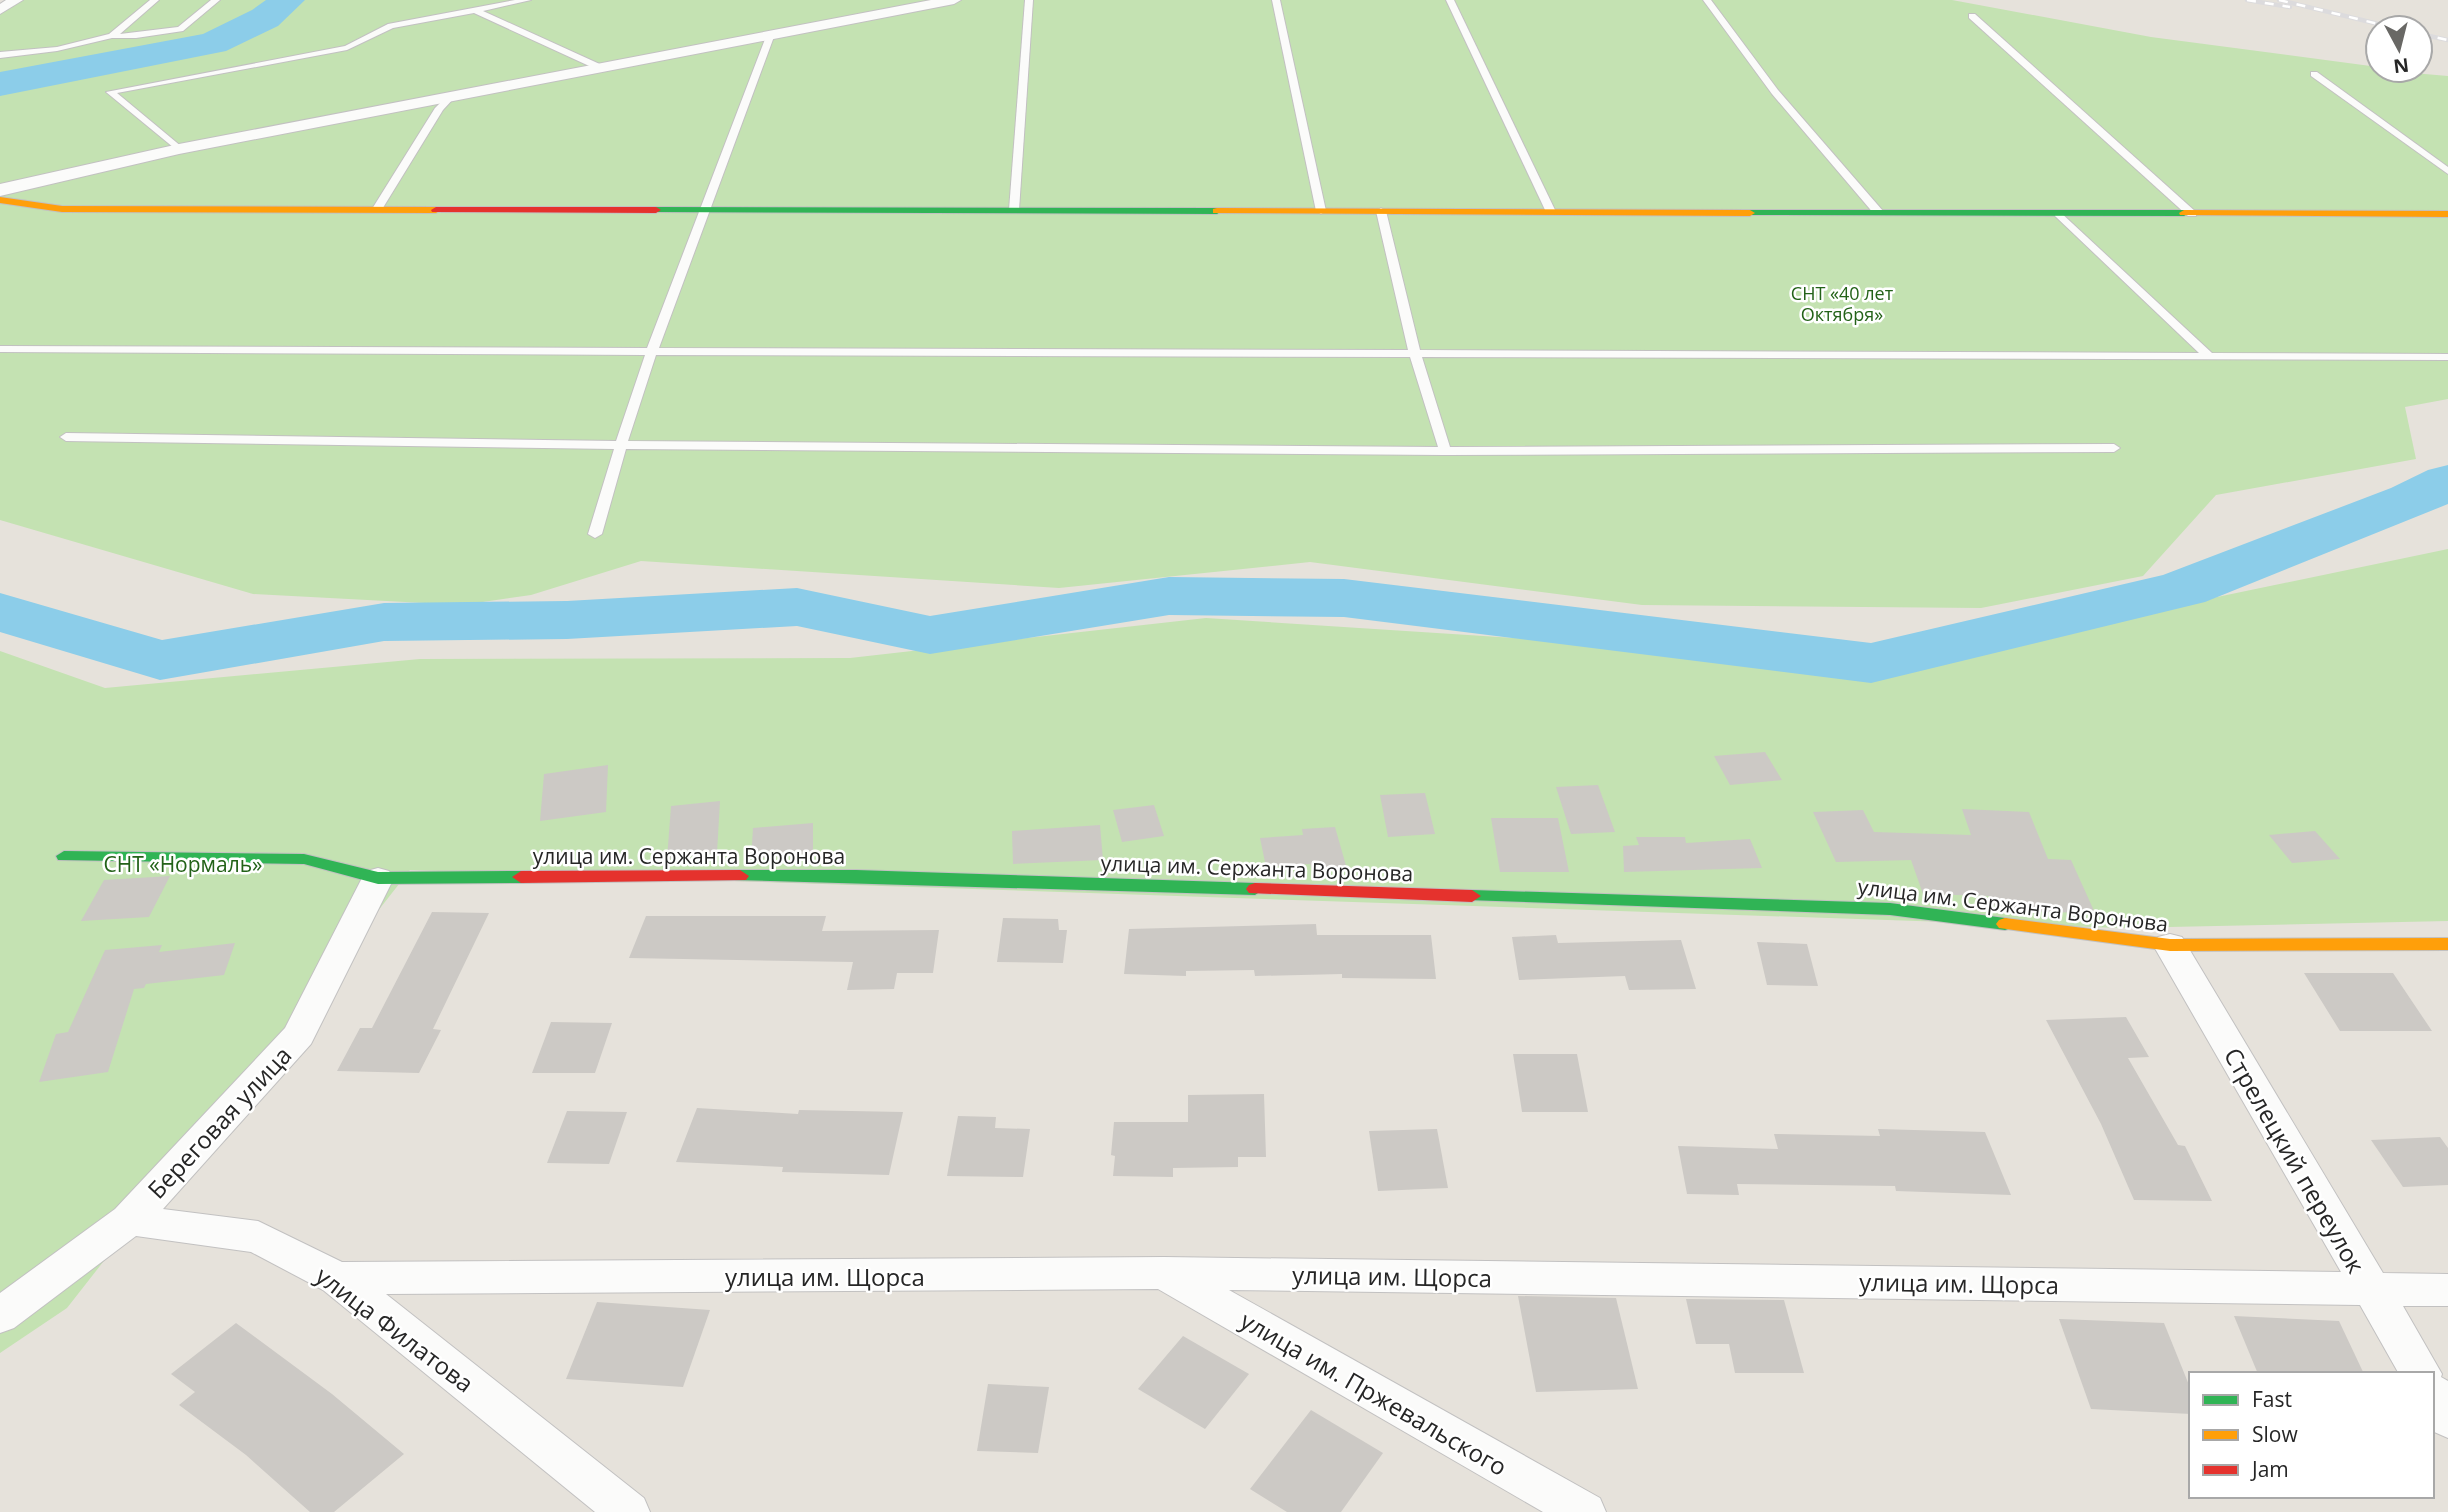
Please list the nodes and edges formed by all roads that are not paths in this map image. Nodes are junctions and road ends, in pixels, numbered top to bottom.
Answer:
1 (16, 0) edge
2 (155, 0) edge
3 (216, 0) edge
4 (527, 0) edge
5 (954, 0) edge
6 (1029, 0) edge
7 (1276, 0) edge
8 (1450, 0) edge
9 (1707, 0) edge
10 (0, 10) edge
11 (475, 10) junction
12 (1972, 16) dead end
13 (771, 34) junction
14 (112, 36) junction
15 (0, 55) edge
16 (601, 68) junction
17 (2314, 74) dead end
18 (450, 98) junction
19 (180, 149) junction
20 (2448, 171) edge
21 (0, 190) edge
22 (0, 200) edge
23 (377, 209) junction
24 (704, 209) junction
25 (1014, 210) junction
26 (1321, 211) junction
27 (1381, 211) junction
28 (1551, 212) junction
29 (1879, 213) junction
30 (2059, 214) junction
31 (2192, 214) junction
32 (2448, 214) edge
33 (0, 349) edge
34 (651, 353) junction
35 (1415, 354) junction
36 (2210, 357) junction
37 (2448, 357) edge
38 (66, 437) dead end
39 (619, 444) junction
40 (2114, 448) dead end
41 (1445, 451) junction
42 (595, 534) dead end
43 (64, 856) dead end
44 (378, 878) junction
45 (2448, 944) edge
46 (2169, 945) junction
47 (129, 1220) junction
48 (1164, 1273) junction
49 (337, 1278) junction
50 (2371, 1289) junction
51 (2448, 1290) edge
52 (0, 1317) edge
53 (2420, 1372) edge
54 (2434, 1395) edge
55 (2448, 1419) edge
56 (628, 1512) edge
57 (1584, 1512) edge

1 - 10 street
2 - 14 lane
3 - 14 lane
4 - 11 lane
5 - 13 street
6 - 25 lane
7 - 26 lane
8 - 28 lane
9 - 29 lane
11 - 16 lane
11 - 19 lane
12 - 31 lane
13 - 16 street
13 - 24 lane
14 - 15 lane
16 - 18 street
17 - 20 lane
18 - 19 street
18 - 23 lane
19 - 21 street
22 - 23 street
23 - 24 street
24 - 25 street
24 - 34 lane
25 - 26 street
26 - 27 street
27 - 28 street
27 - 35 lane
28 - 29 street
29 - 30 street
30 - 31 street
30 - 36 lane
31 - 32 street
33 - 34 lane
34 - 35 lane
34 - 39 lane
35 - 36 lane
35 - 41 lane
36 - 37 lane
38 - 39 lane
39 - 41 lane
39 - 42 lane
40 - 41 lane
43 - 44 street, улица им. Сержанта Воронова
44 - 46 street, улица им. Сержанта Воронова
44 - 47 street, Береговая улица
45 - 46 street, улица им. Сержанта Воронова
46 - 50 street, Стрелецкий переулок
47 - 49 street, улица Филатова
47 - 52 street, Береговая улица
48 - 49 street, улица им. Щорса
48 - 50 street, улица им. Щорса
48 - 57 street, улица им. Пржевальского
49 - 56 street, улица Филатова
50 - 51 street, улица им. Щорса
50 - 53 street, Стрелецкий переулок
54 - 55 street

